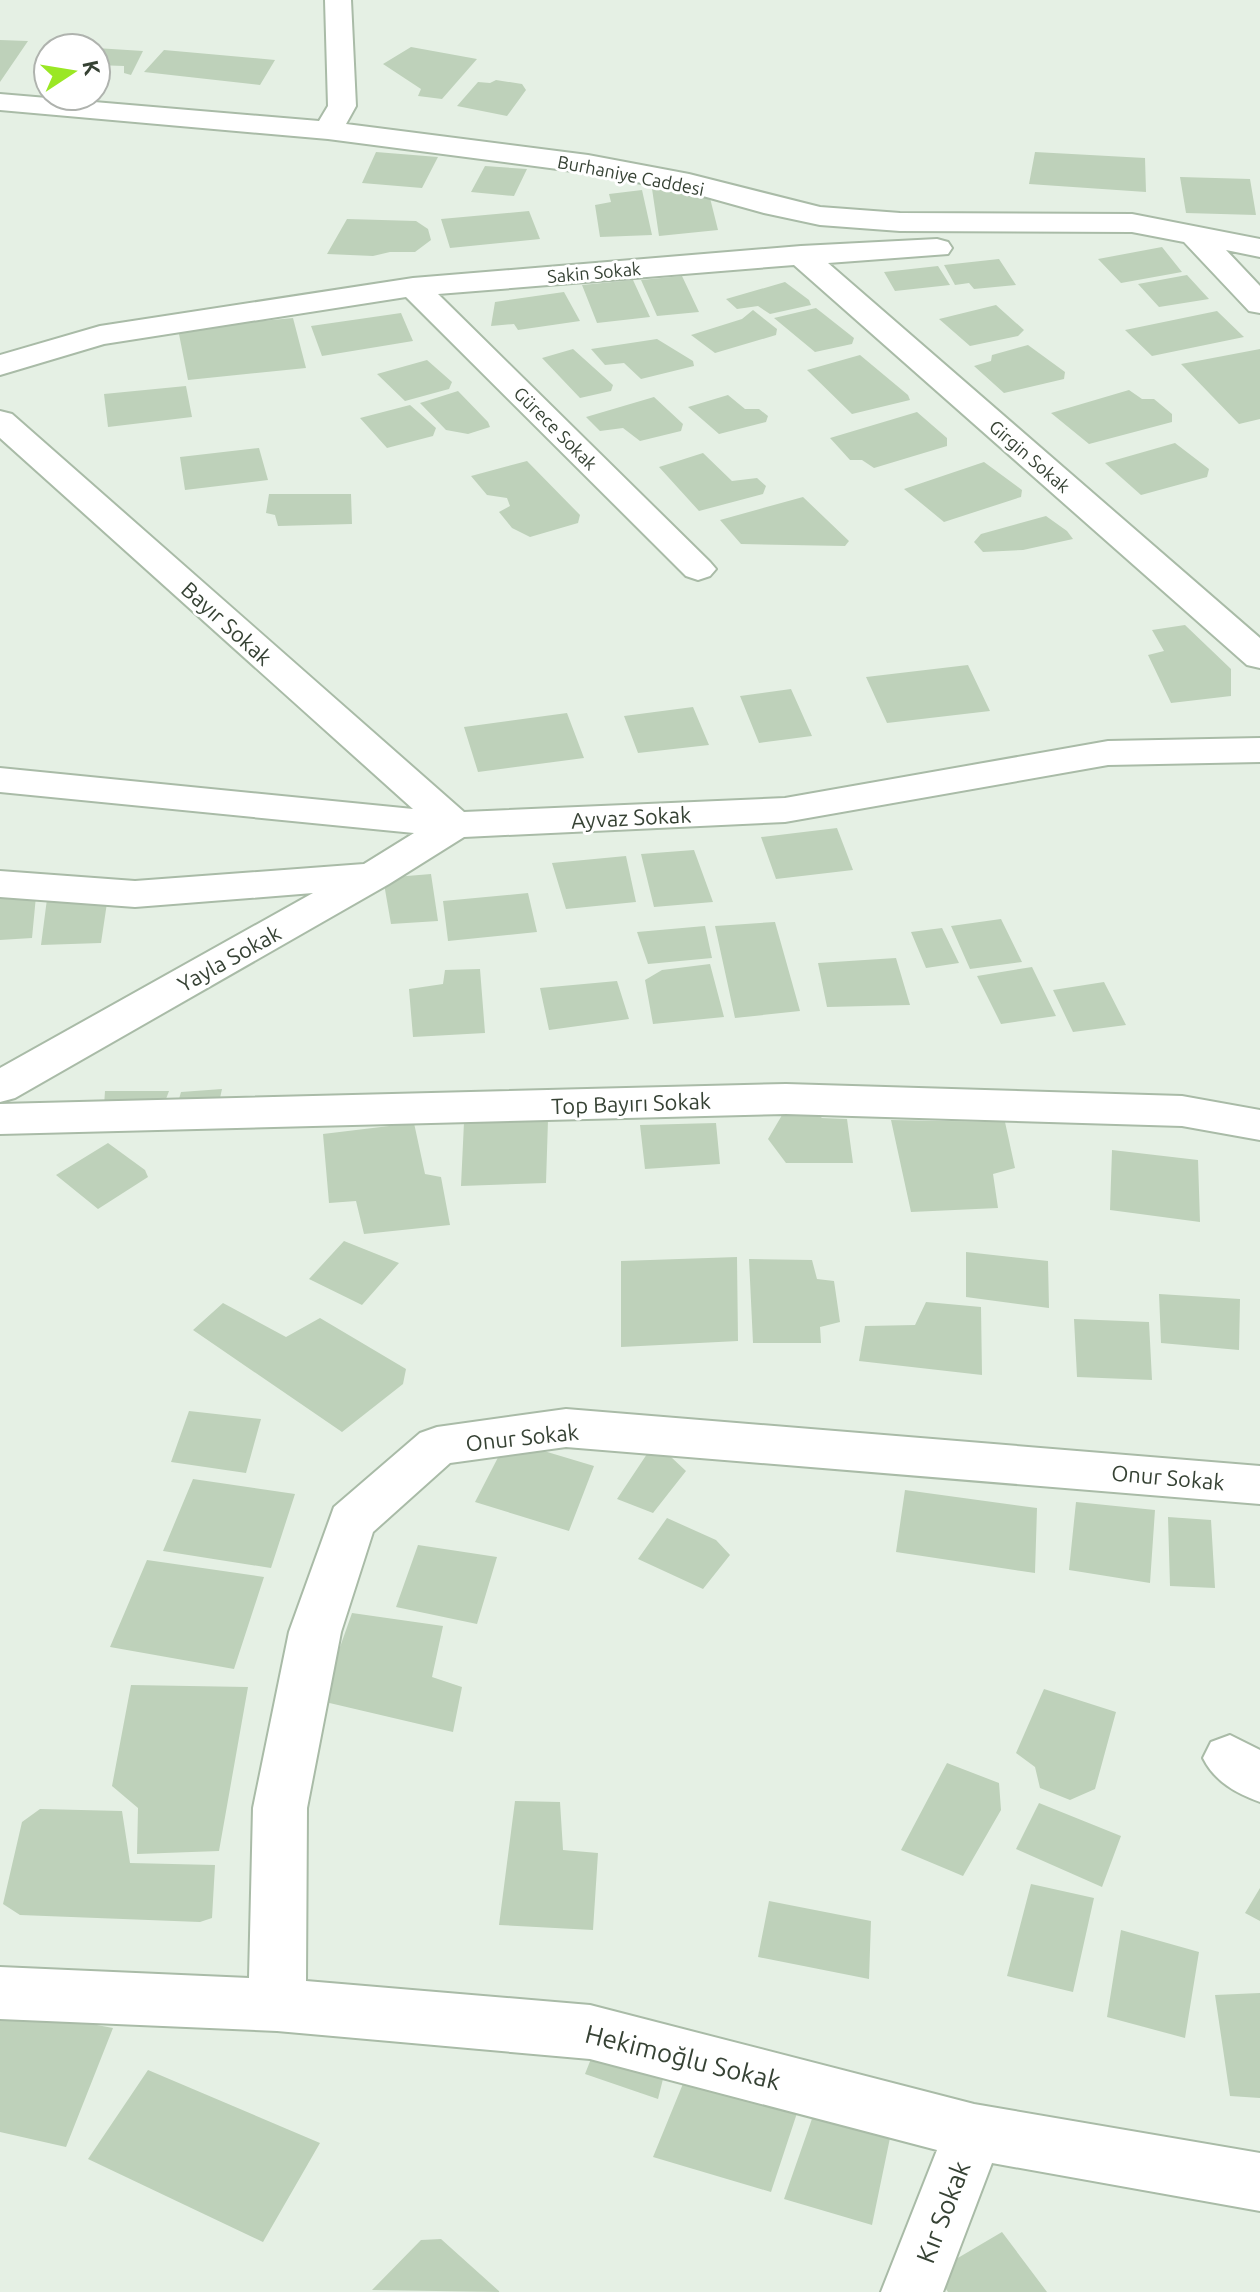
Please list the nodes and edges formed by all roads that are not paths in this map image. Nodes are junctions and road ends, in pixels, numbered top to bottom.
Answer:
1 (338, 0) edge
2 (0, 102) edge
3 (328, 130) junction
4 (1195, 236) junction
5 (1260, 248) edge
6 (801, 255) junction
7 (413, 287) junction
8 (1260, 304) edge
9 (0, 365) edge
10 (0, 421) edge
11 (698, 569) dead end
12 (1260, 657) edge
13 (1260, 750) edge
14 (0, 780) edge
15 (455, 825) junction
16 (375, 875) junction
17 (0, 884) edge
18 (0, 1087) edge
19 (0, 1119) edge
20 (1260, 1125) edge
21 (1260, 1485) edge
22 (0, 1993) edge
23 (277, 2005) junction
24 (974, 2132) junction
25 (1260, 2182) edge
26 (912, 2292) edge

1 - 3 street
2 - 3 street, Burhaniye Caddesi
3 - 4 street, Burhaniye Caddesi
4 - 5 street, Burhaniye Caddesi
4 - 6 street, Sakin Sokak
4 - 8 street
6 - 7 street, Sakin Sokak
6 - 12 street, Girgin Sokak
7 - 9 street, Sakin Sokak
7 - 11 street, Gürece Sokak
10 - 15 street, Bayır Sokak
13 - 15 street, Ayvaz Sokak
14 - 15 street, Ayvaz Sokak
15 - 16 street, Yayla Sokak
16 - 17 street
16 - 18 street, Yayla Sokak
19 - 20 street, Top Bayırı Sokak
21 - 23 street, Onur Sokak
22 - 23 street, Hekimoğlu Sokak
23 - 24 street, Hekimoğlu Sokak
24 - 25 street, Hekimoğlu Sokak
24 - 26 street, Kır Sokak

